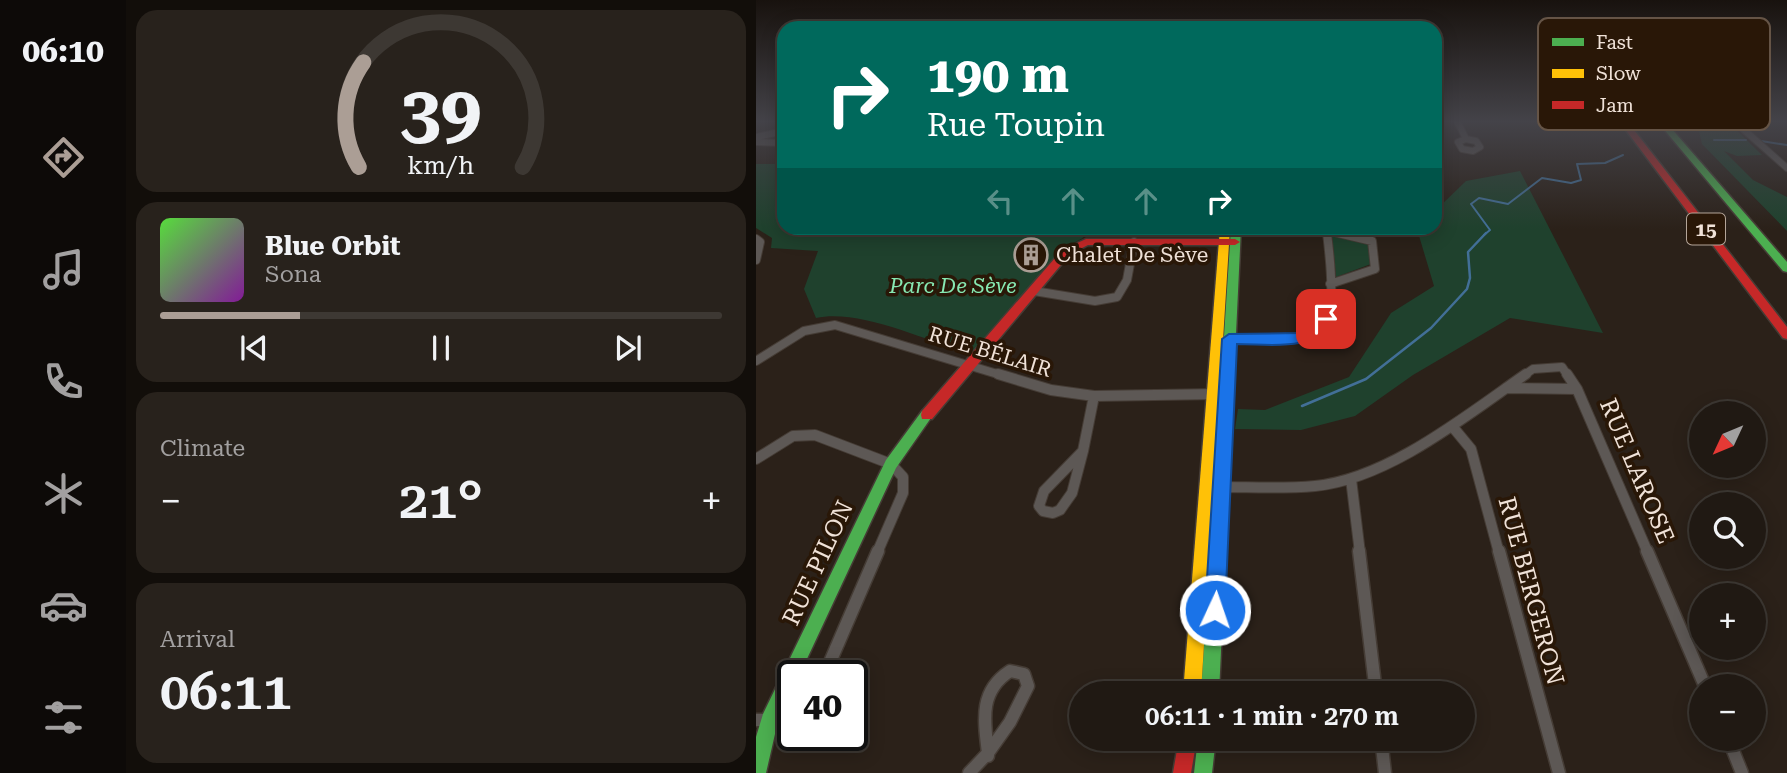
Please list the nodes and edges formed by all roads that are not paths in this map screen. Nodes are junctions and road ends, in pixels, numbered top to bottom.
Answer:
1 (1651, 157) edge
2 (1692, 157) edge
3 (1228, 235) edge
4 (1233, 235) edge
5 (1327, 235) edge
6 (1349, 235) edge
7 (756, 239) edge
8 (1134, 242) junction
9 (1230, 242) junction
10 (756, 260) edge
11 (1787, 270) edge
12 (1331, 284) junction
13 (1034, 291) junction
14 (1787, 335) edge
15 (1223, 339) junction
16 (756, 361) edge
17 (972, 366) junction
18 (1503, 388) junction
19 (1577, 389) junction
20 (1220, 394) junction
21 (1094, 396) junction
22 (1452, 426) junction
23 (1083, 451) junction
24 (766, 452) junction
25 (756, 459) edge
26 (891, 464) junction
27 (756, 465) edge
28 (1351, 479) junction
29 (1207, 486) junction
30 (1222, 486) junction
31 (831, 660) edge
32 (1700, 674) edge
33 (1193, 681) edge
34 (1211, 681) edge
35 (1375, 681) edge
36 (763, 720) edge
37 (1186, 751) edge
38 (1206, 751) edge
39 (1382, 751) edge
40 (1733, 751) edge
41 (988, 756) junction
42 (757, 773) edge
43 (970, 773) edge
44 (1182, 773) edge
45 (1203, 773) edge
46 (1385, 773) edge
47 (1559, 773) edge
48 (1742, 773) edge

1 - 14 main road, 15
2 - 11 main road, 15
3 - 9 main road
4 - 9 main road
5 - 12 street
6 - 12 street
7 - 10 street
8 - 9 main road, RUE PILON
8 - 13 main road, RUE PILON
8 - 13 street
9 - 15 main road
12 - 15 street
13 - 17 main road, RUE PILON
15 - 20 main road
16 - 17 street, RUE BÉLAIR
17 - 21 street, RUE BÉLAIR
17 - 26 main road, RUE PILON
18 - 19 street
18 - 19 street
18 - 22 street
19 - 32 street, RUE LAROSE
20 - 21 street, RUE BÉLAIR
20 - 29 main road
20 - 30 main road
21 - 23 street
22 - 28 street
22 - 47 street, RUE BERGERON
23 - 23 street
24 - 25 street
24 - 26 street
24 - 27 street
26 - 31 street
26 - 36 main road, RUE PILON
28 - 30 street
28 - 35 street
29 - 30 street
29 - 33 main road
30 - 34 main road
36 - 42 main road, RUE PILON
37 - 44 main road
38 - 45 main road
39 - 46 street
40 - 48 street
41 - 41 street
41 - 43 street

